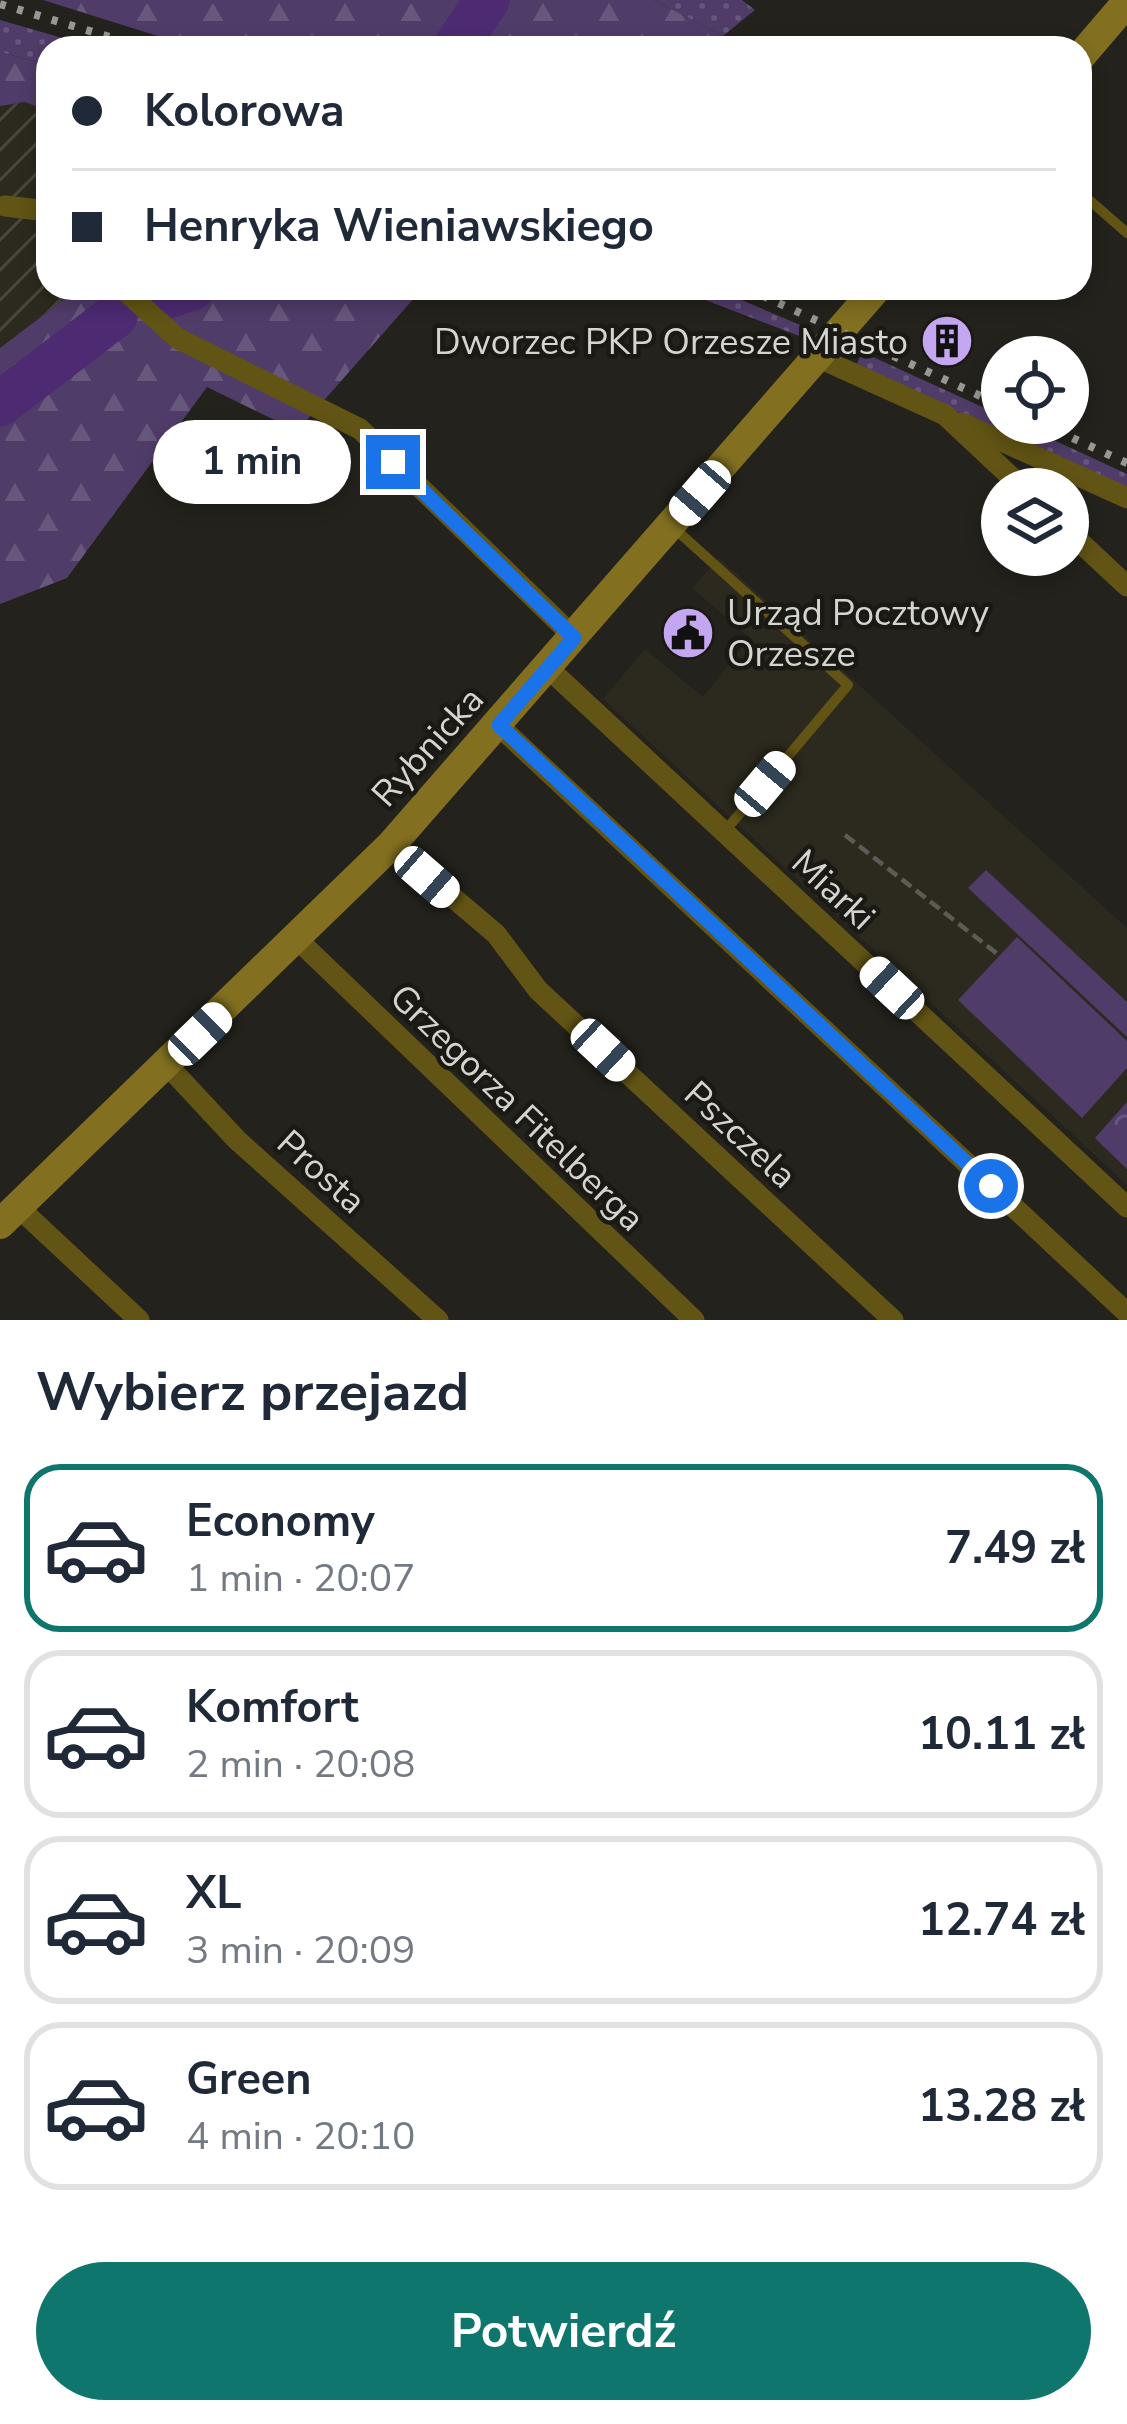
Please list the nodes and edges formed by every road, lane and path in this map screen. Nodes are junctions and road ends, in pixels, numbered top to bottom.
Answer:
1 (1127, 2) edge
2 (1092, 43) edge
3 (1092, 202) edge
4 (5, 206) dead end
5 (36, 210) edge
6 (1127, 233) edge
7 (135, 300) edge
8 (867, 300) edge
9 (817, 357) junction
10 (945, 415) junction
11 (1002, 468) edge
12 (1127, 498) edge
13 (671, 526) junction
14 (1089, 551) edge
15 (1127, 586) edge
16 (574, 638) junction
17 (548, 668) junction
18 (499, 725) junction
19 (724, 832) junction
20 (845, 835) dead end
21 (391, 845) junction
22 (298, 940) junction
23 (1000, 956) dead end
24 (168, 1066) junction
25 (1127, 1207) edge
26 (9, 1216) edge
27 (1127, 1313) edge
28 (139, 1320) edge
29 (438, 1320) edge
30 (694, 1320) edge
31 (892, 1320) edge

1 - 2 main road
3 - 6 lane
4 - 5 street
7 - 16 street
8 - 9 main road, Rybnicka
9 - 10 street
9 - 13 main road, Rybnicka
10 - 11 street
10 - 12 street
13 - 16 main road, Rybnicka
13 - 19 lane
14 - 15 street
16 - 17 main road, Rybnicka
17 - 18 main road, Rybnicka
17 - 19 street, Miarki
18 - 21 main road, Rybnicka
18 - 27 street
19 - 25 street, Miarki
20 - 23 path
21 - 22 main road, Rybnicka
21 - 31 street, Pszczela
22 - 24 main road, Rybnicka
22 - 30 street, Grzegorza Fitelberga
24 - 26 main road, Rybnicka
24 - 29 street, Prosta
26 - 28 street

